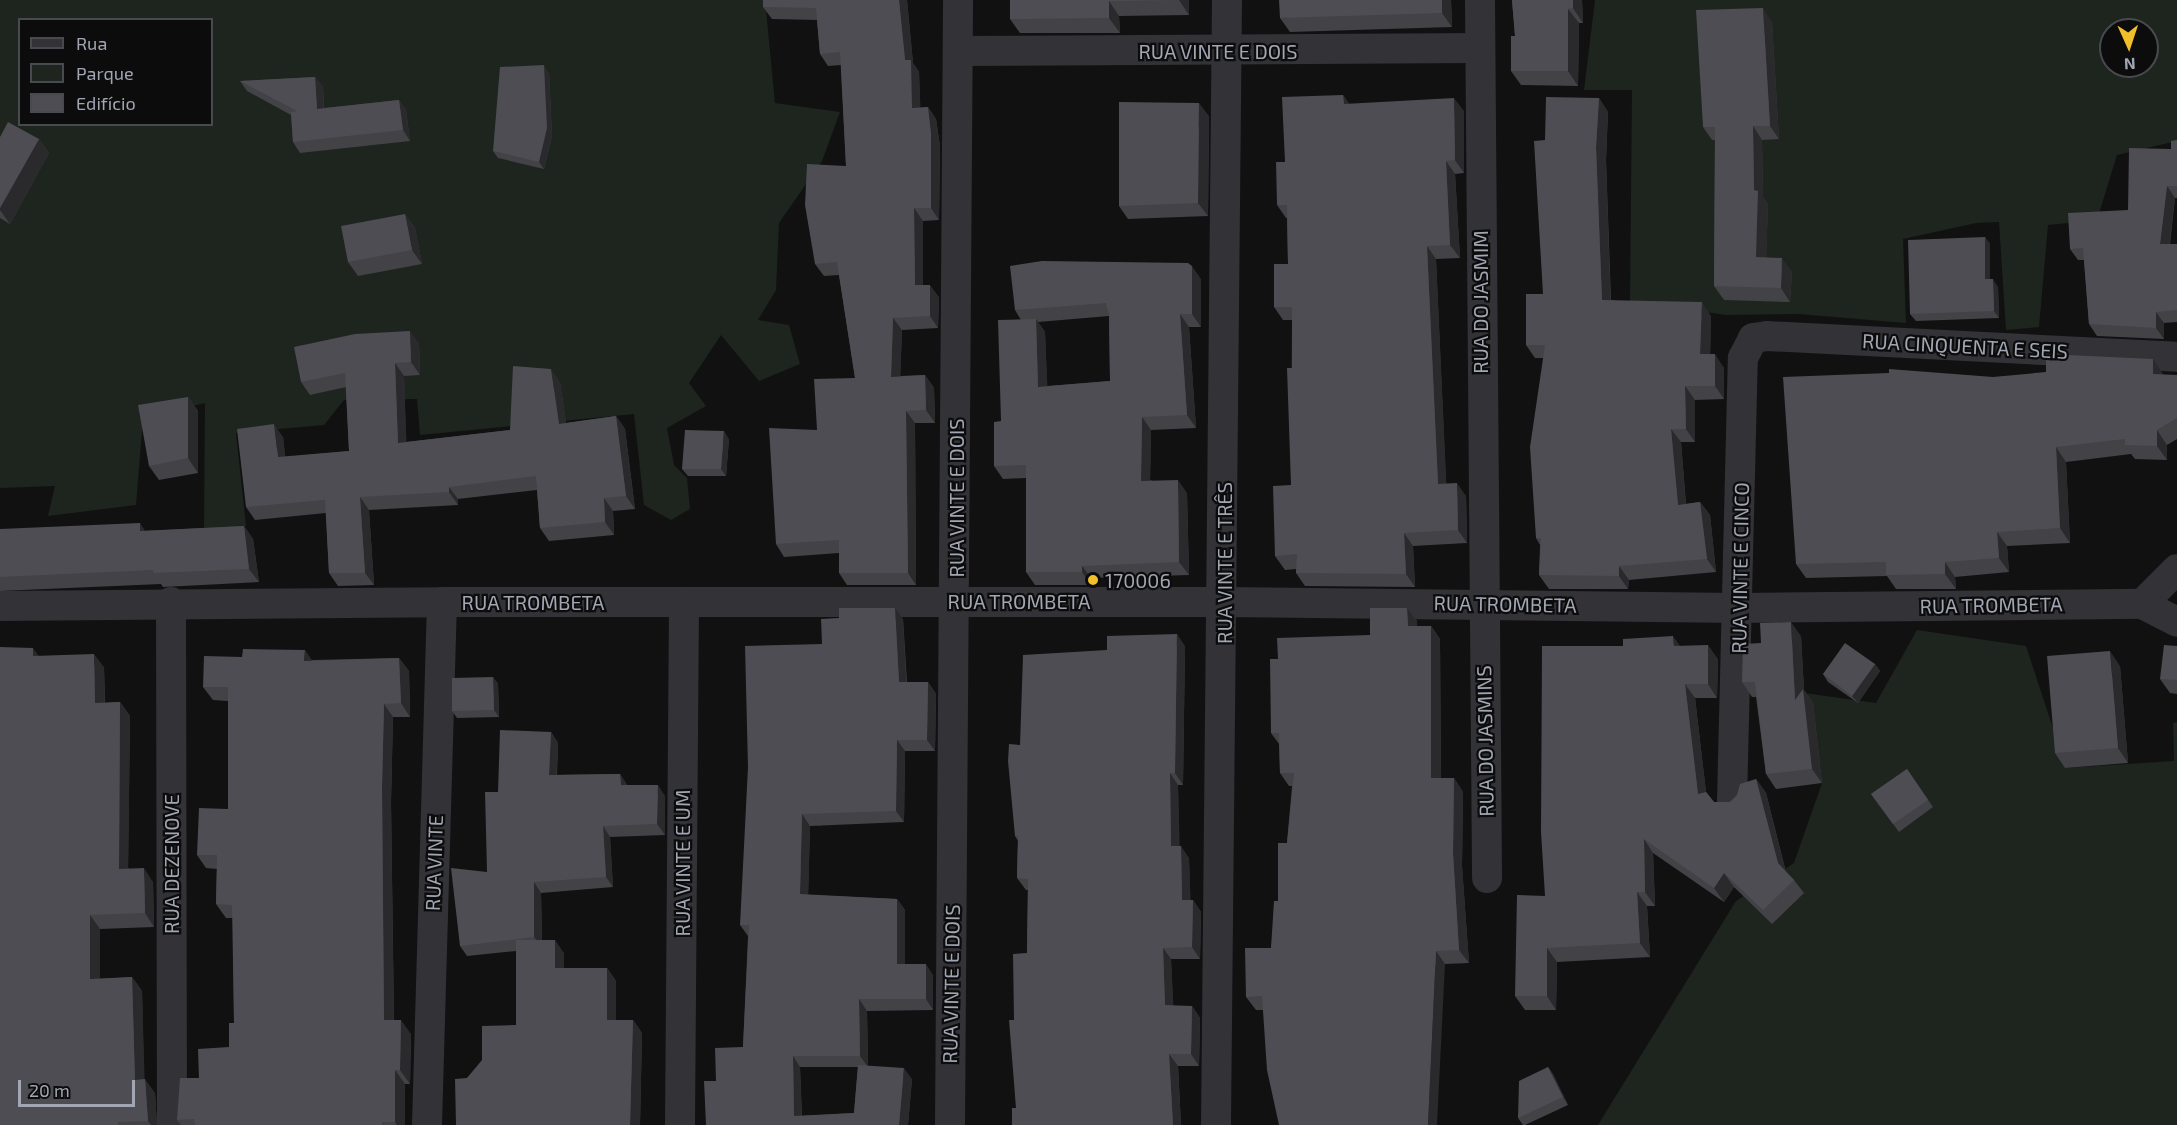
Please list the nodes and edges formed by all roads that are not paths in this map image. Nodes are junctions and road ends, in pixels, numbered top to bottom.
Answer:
1 (958, 0) edge
2 (1227, 0) edge
3 (1480, 0) edge
4 (1479, 48) junction
5 (958, 51) junction
6 (1226, 52) junction
7 (1753, 338) joint
8 (2177, 357) edge
9 (2177, 569) edge
10 (955, 601) junction
11 (171, 602) junction
12 (442, 602) junction
13 (684, 602) junction
14 (1224, 602) junction
15 (1482, 604) junction
16 (2142, 604) junction
17 (0, 606) edge
18 (1740, 608) junction
19 (2177, 622) edge
20 (1732, 801) edge
21 (1487, 878) dead end
22 (172, 1125) edge
23 (427, 1125) edge
24 (680, 1125) edge
25 (950, 1125) edge
26 (1216, 1125) edge

1 - 5 street, RUA VINTE E DOIS
2 - 6 street, RUA VINTE E TRÊS
3 - 4 street, RUA DO JASMIM
4 - 6 street, RUA VINTE E DOIS
4 - 15 street, RUA DO JASMIM
5 - 6 street, RUA VINTE E DOIS
5 - 10 street, RUA VINTE E DOIS
6 - 14 street, RUA VINTE E TRÊS
7 - 8 street, RUA CINQUENTA E SEIS
7 - 18 street, RUA VINTE E CINCO
9 - 16 street
10 - 13 street, RUA TROMBETA
10 - 14 street, RUA TROMBETA
10 - 25 street, RUA VINTE E DOIS
11 - 12 street, RUA TROMBETA
11 - 17 street, RUA TROMBETA
11 - 22 street, RUA DEZENOVE
12 - 13 street, RUA TROMBETA
12 - 23 street, RUA VINTE
13 - 24 street, RUA VINTE E UM
14 - 15 street, RUA TROMBETA
14 - 26 street, RUA VINTE E TRÊS
15 - 18 street, RUA TROMBETA
15 - 21 street, RUA DO JASMINS
16 - 18 street, RUA TROMBETA
16 - 19 street, RUA TROMBETA
18 - 20 street, RUA VINTE E CINCO

